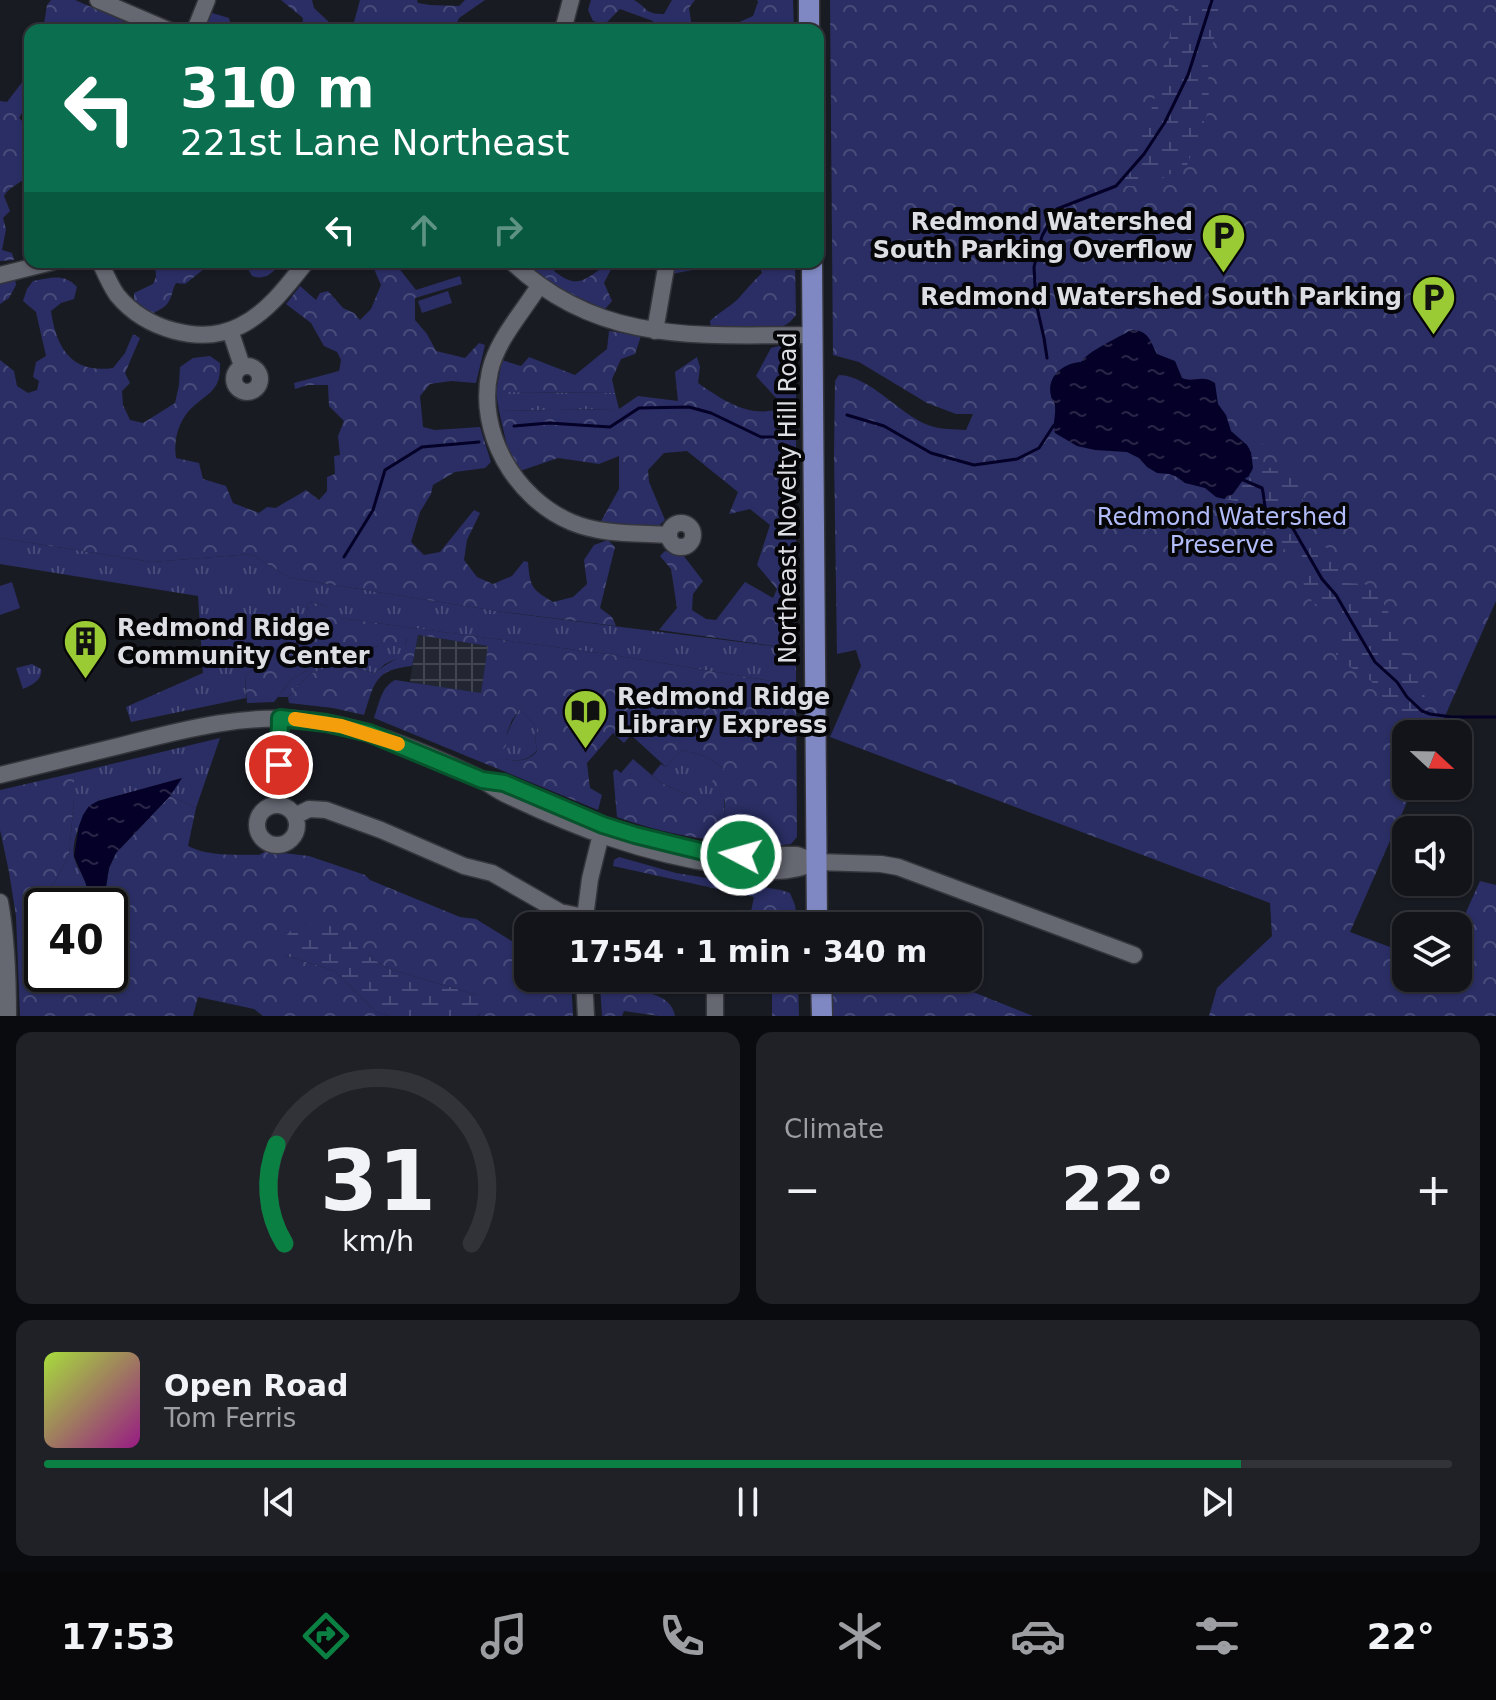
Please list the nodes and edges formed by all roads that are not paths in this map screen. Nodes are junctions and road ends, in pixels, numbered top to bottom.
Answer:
1 (98, 0) edge
2 (207, 0) edge
3 (571, 0) edge
4 (809, 0) edge
5 (154, 24) edge
6 (197, 24) edge
7 (565, 24) edge
8 (809, 24) edge
9 (28, 268) edge
10 (103, 268) edge
11 (301, 268) edge
12 (519, 268) edge
13 (666, 268) edge
14 (812, 268) edge
15 (0, 275) edge
16 (539, 286) junction
17 (230, 330) junction
18 (655, 331) junction
19 (813, 335) junction
20 (242, 366) dead end
21 (668, 535) dead end
22 (280, 718) junction
23 (0, 775) edge
24 (278, 805) junction
25 (295, 816) junction
26 (602, 830) junction
27 (817, 862) junction
28 (0, 902) edge
29 (560, 912) edge
30 (585, 912) edge
31 (817, 912) edge
32 (1134, 955) dead end
33 (585, 992) edge
34 (715, 992) edge
35 (812, 992) edge
36 (821, 992) edge
37 (8, 1016) edge
38 (586, 1016) edge
39 (715, 1016) edge
40 (812, 1016) edge
41 (822, 1016) edge

1 - 5 street
2 - 6 street
3 - 7 street
4 - 8 main road
9 - 15 street
10 - 17 street
11 - 17 street
12 - 16 street
13 - 18 street
14 - 19 main road, Northeast Novelty Hill Road
16 - 18 street
16 - 21 street
17 - 20 street
18 - 19 street
19 - 27 main road, Northeast Novelty Hill Road
22 - 23 street
22 - 24 street
22 - 26 street
24 - 25 street
24 - 25 street
25 - 29 street
26 - 27 street
26 - 30 street
27 - 31 main road, Northeast Novelty Hill Road
27 - 32 street
28 - 37 street
33 - 38 street
34 - 39 street
35 - 40 main road
36 - 41 main road

